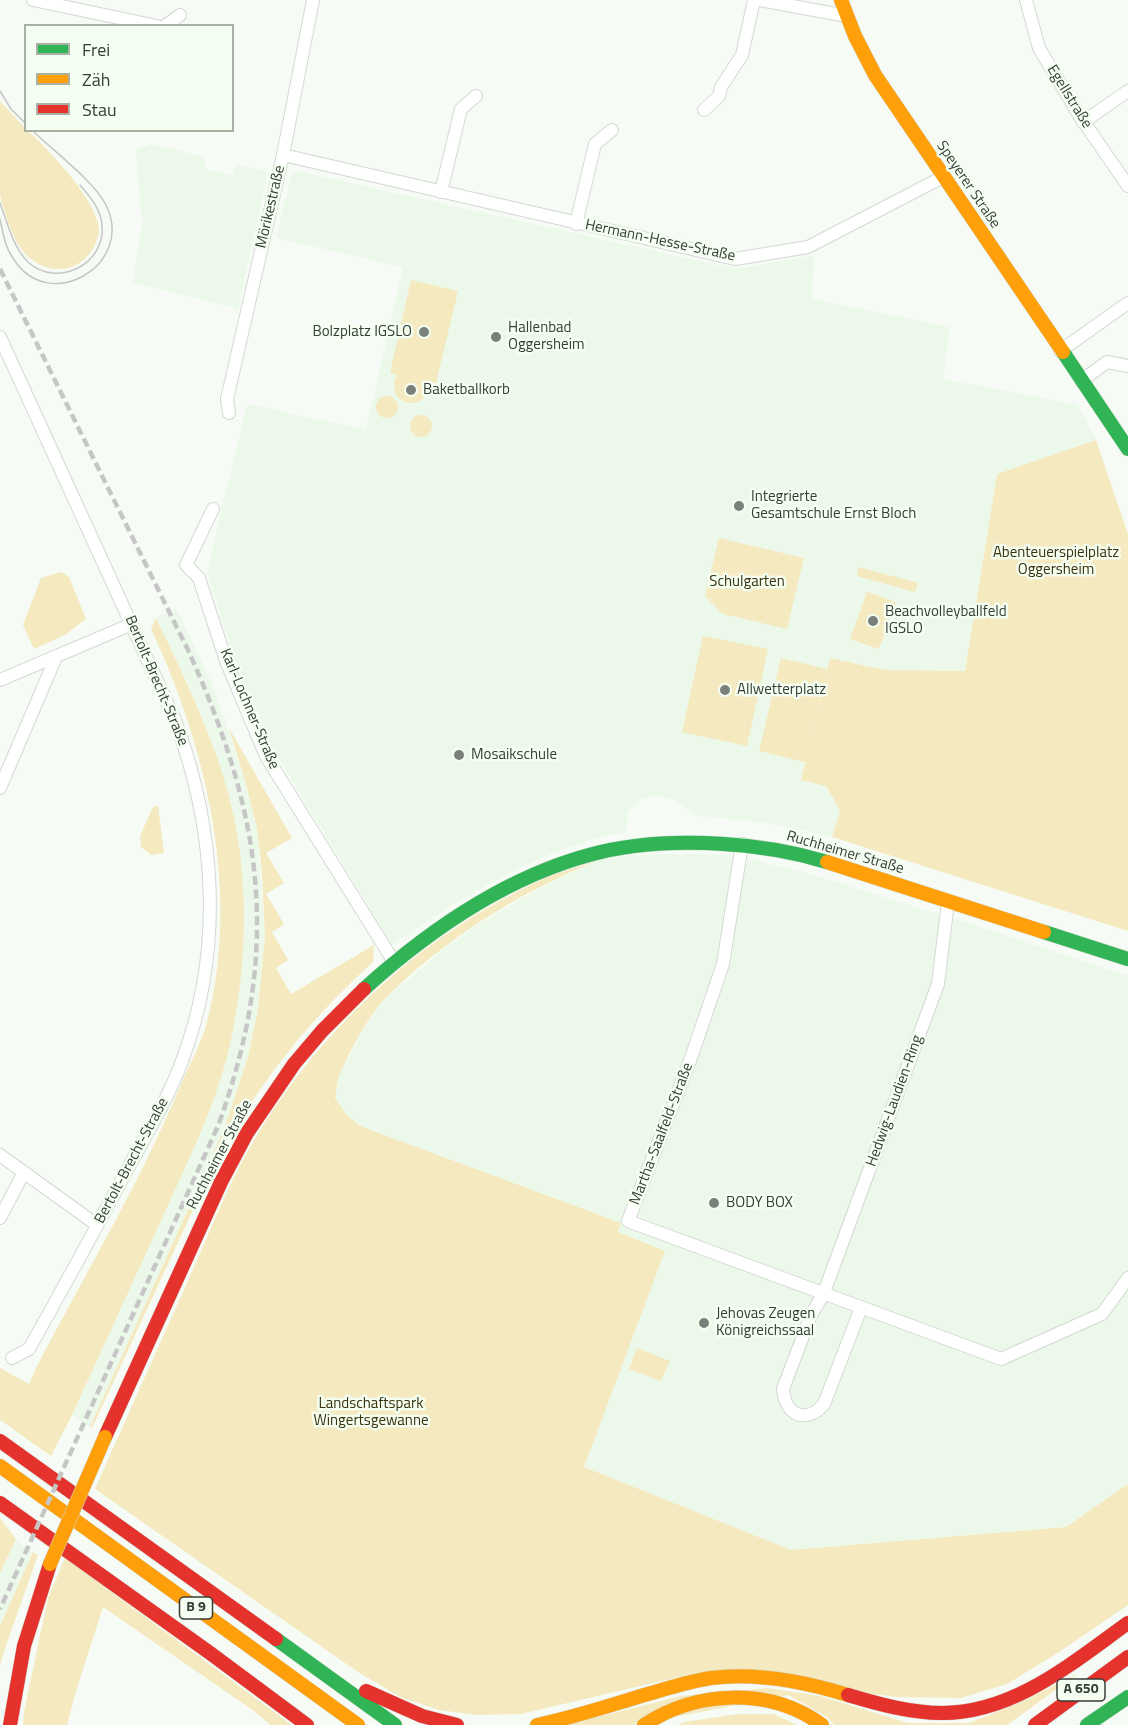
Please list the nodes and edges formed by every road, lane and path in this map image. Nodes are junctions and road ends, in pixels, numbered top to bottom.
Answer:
1 (33, 0) edge
2 (313, 0) edge
3 (754, 0) edge
4 (760, 0) edge
5 (842, 0) edge
6 (1026, 0) edge
7 (180, 15) dead end
8 (847, 16) junction
9 (147, 24) edge
10 (168, 24) edge
11 (1128, 91) edge
12 (476, 96) dead end
13 (704, 110) dead end
14 (1083, 122) junction
15 (612, 130) dead end
16 (283, 156) junction
17 (943, 177) junction
18 (1128, 186) edge
19 (441, 192) junction
20 (576, 224) junction
21 (1128, 303) edge
22 (0, 337) edge
23 (1060, 351) junction
24 (1128, 366) edge
25 (1081, 381) junction
26 (229, 413) dead end
27 (1128, 449) edge
28 (213, 509) dead end
29 (132, 624) junction
30 (56, 657) junction
31 (0, 680) edge
32 (0, 788) edge
33 (742, 844) junction
34 (948, 902) junction
35 (1128, 959) edge
36 (394, 962) junction
37 (0, 1155) edge
38 (24, 1172) junction
39 (0, 1218) edge
40 (97, 1225) junction
41 (1128, 1278) edge
42 (823, 1295) junction
43 (861, 1308) junction
44 (12, 1358) dead end
45 (0, 1441) edge
46 (0, 1466) edge
47 (0, 1482) edge
48 (33, 1491) junction
49 (0, 1503) edge
50 (1128, 1623) edge
51 (1128, 1657) edge
52 (308, 1662) junction
53 (1128, 1697) edge
54 (10, 1725) edge
55 (307, 1725) edge
56 (358, 1725) edge
57 (395, 1725) edge
58 (457, 1725) edge
59 (537, 1725) edge
60 (644, 1725) edge
61 (822, 1725) edge
62 (1035, 1725) edge
63 (1087, 1725) edge

1 - 9 street
2 - 16 street, Mörikestraße
3 - 13 street
4 - 8 street
5 - 8 main road, Speyerer Straße
6 - 14 street, Egellstraße
7 - 10 street
8 - 17 main road, Speyerer Straße
11 - 14 street
12 - 19 street
14 - 18 street, Egellstraße
15 - 20 street, Hermann-Hesse-Straße
16 - 19 street, Hermann-Hesse-Straße
16 - 26 street, Mörikestraße
17 - 20 street, Hermann-Hesse-Straße
17 - 23 main road, Speyerer Straße
19 - 20 street, Hermann-Hesse-Straße
21 - 23 street
22 - 29 street, Bertolt-Brecht-Straße
23 - 25 main road, Speyerer Straße
24 - 25 street
25 - 27 main road, Speyerer Straße
28 - 36 street, Karl-Lochner-Straße
29 - 30 street
29 - 40 street, Bertolt-Brecht-Straße
30 - 31 street
30 - 32 street
33 - 34 main road, Ruchheimer Straße
33 - 36 main road, Ruchheimer Straße
33 - 42 street, Martha-Saalfeld-Straße
34 - 35 main road, Ruchheimer Straße
34 - 42 street, Hedwig-Laudien-Ring
36 - 54 main road, Ruchheimer Straße, bridge
37 - 38 street
38 - 39 street
38 - 40 street
40 - 44 street, Bertolt-Brecht-Straße
41 - 43 street
42 - 43 street
42 - 43 street, Hedwig-Laudien-Ring
45 - 52 main road, B 9
46 - 48 main road, B 9
47 - 48 main road, B 9
48 - 56 main road, B 9
49 - 55 main road
50 - 59 main road
51 - 62 main road, A 650
52 - 57 main road, B 9
52 - 58 main road
53 - 63 main road, A 650
60 - 61 main road

